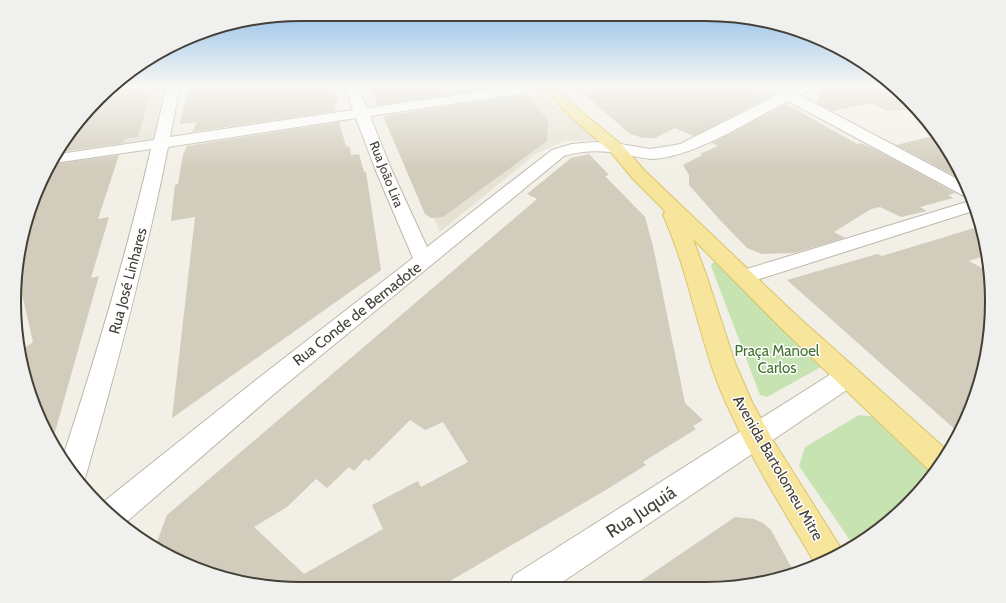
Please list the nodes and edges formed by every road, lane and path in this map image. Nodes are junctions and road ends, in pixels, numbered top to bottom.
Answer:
1 (167, 114) edge
2 (355, 114) edge
3 (362, 114) edge
4 (576, 114) edge
5 (752, 114) edge
6 (822, 114) edge
7 (160, 144) junction
8 (616, 148) junction
9 (61, 157) edge
10 (961, 187) edge
11 (662, 197) junction
12 (968, 207) edge
13 (424, 261) junction
14 (744, 277) junction
15 (848, 376) junction
16 (757, 436) junction
17 (937, 459) edge
18 (75, 466) edge
19 (117, 512) edge
20 (827, 554) edge
21 (534, 582) edge

1 - 7 street, Rua José Linhares
2 - 7 street
3 - 13 street, Rua João Lira
4 - 8 main road, Avenida Bartolomeu Mitre
5 - 8 street, Rua Conde de Bernadote
6 - 10 street
7 - 9 street
7 - 18 street, Rua José Linhares
8 - 11 main road, Avenida Bartolomeu Mitre
8 - 13 street, Rua Conde de Bernadote
11 - 14 main road, Avenida Bartolomeu Mitre
11 - 16 main road, Avenida Bartolomeu Mitre
12 - 14 street
13 - 19 street, Rua Conde de Bernadote
14 - 15 main road, Avenida Bartolomeu Mitre
15 - 16 street, Rua Juquiá
15 - 17 main road, Avenida Bartolomeu Mitre
16 - 20 main road, Avenida Bartolomeu Mitre
16 - 21 street, Rua Juquiá

